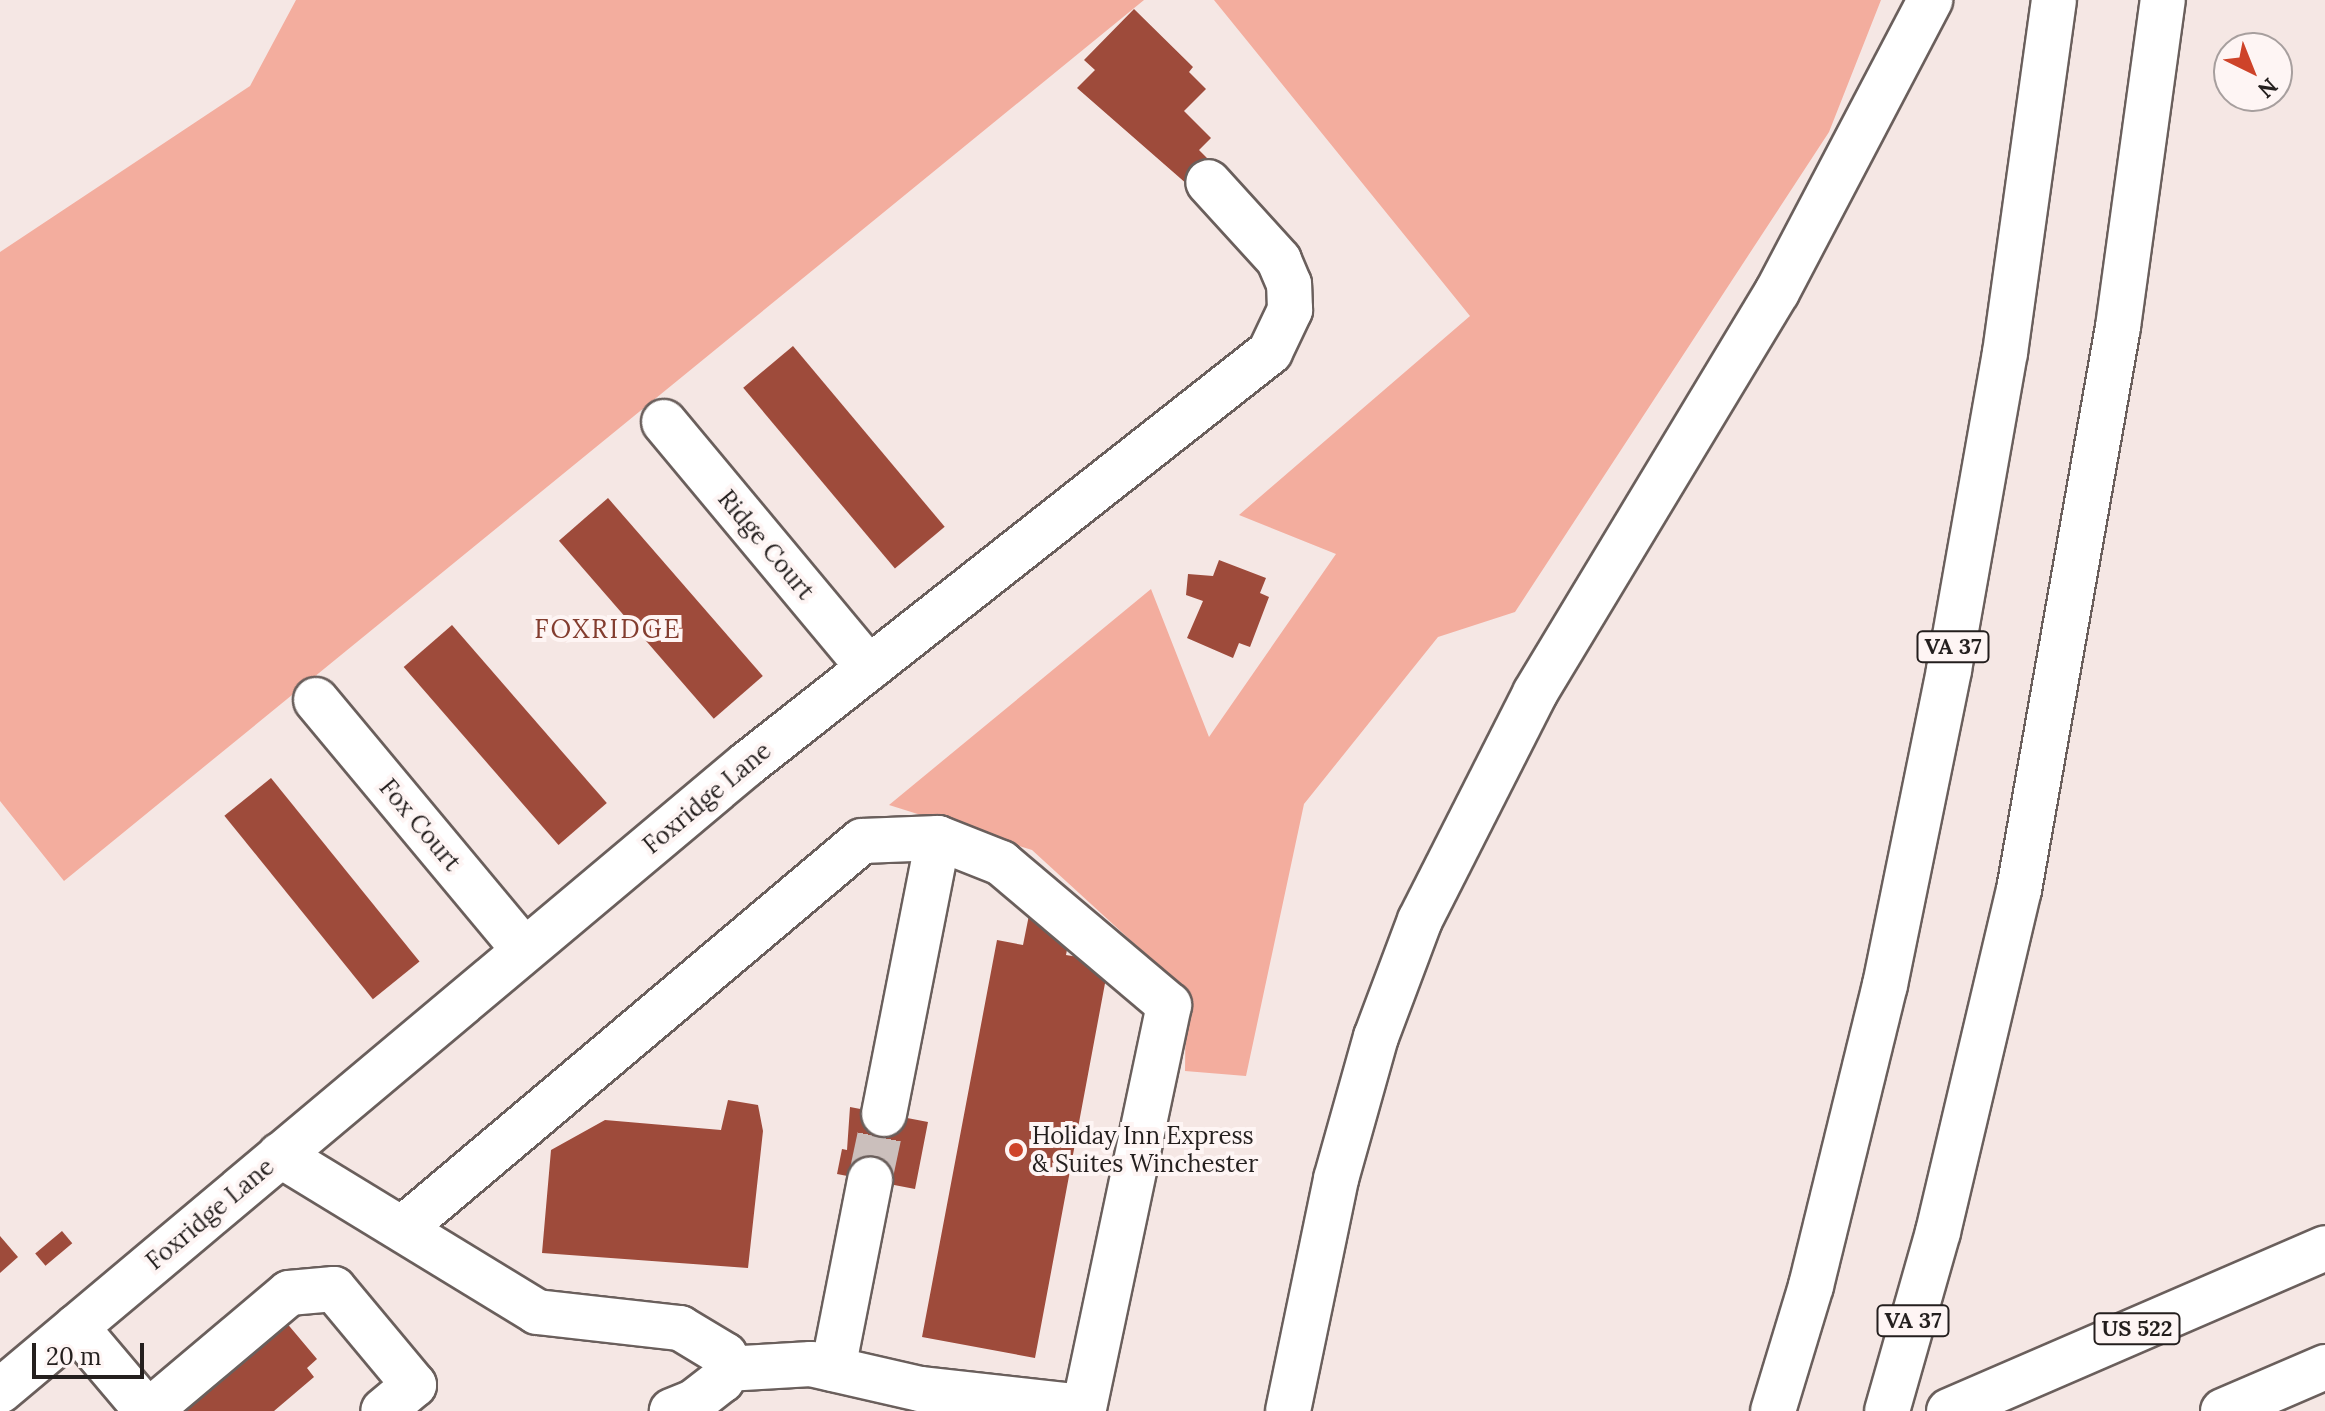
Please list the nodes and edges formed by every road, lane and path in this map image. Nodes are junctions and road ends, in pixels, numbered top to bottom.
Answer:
1 (1930, 0) edge
2 (2054, 0) edge
3 (2163, 0) edge
4 (1208, 182) dead end
5 (664, 422) dead end
6 (869, 668) junction
7 (316, 700) dead end
8 (938, 838) junction
9 (524, 950) junction
10 (884, 1114) tunnel mouth
11 (280, 1155) junction
12 (870, 1180) tunnel mouth
13 (403, 1228) junction
14 (2325, 1248) edge
15 (76, 1327) junction
16 (2325, 1367) edge
17 (726, 1369) junction
18 (833, 1369) junction
19 (0, 1391) edge
20 (148, 1411) edge
21 (383, 1411) edge
22 (672, 1411) edge
23 (1288, 1411) edge
24 (1773, 1411) edge
25 (1887, 1411) edge
26 (1949, 1411) edge
27 (2223, 1411) edge

1 - 23 main road
2 - 24 main road, VA 37
3 - 25 main road, VA 37
4 - 6 main road, Foxridge Lane
5 - 6 main road, Ridge Court
6 - 9 main road, Foxridge Lane
7 - 9 main road, Fox Court
8 - 10 main road
8 - 13 main road
8 - 18 main road
9 - 11 main road, Foxridge Lane
11 - 13 main road
11 - 15 main road, Foxridge Lane
12 - 18 main road
13 - 17 main road
14 - 26 main road, US 522
15 - 19 main road, Foxridge Lane
15 - 20 main road
16 - 27 main road
17 - 18 main road
17 - 22 main road
20 - 21 main road

